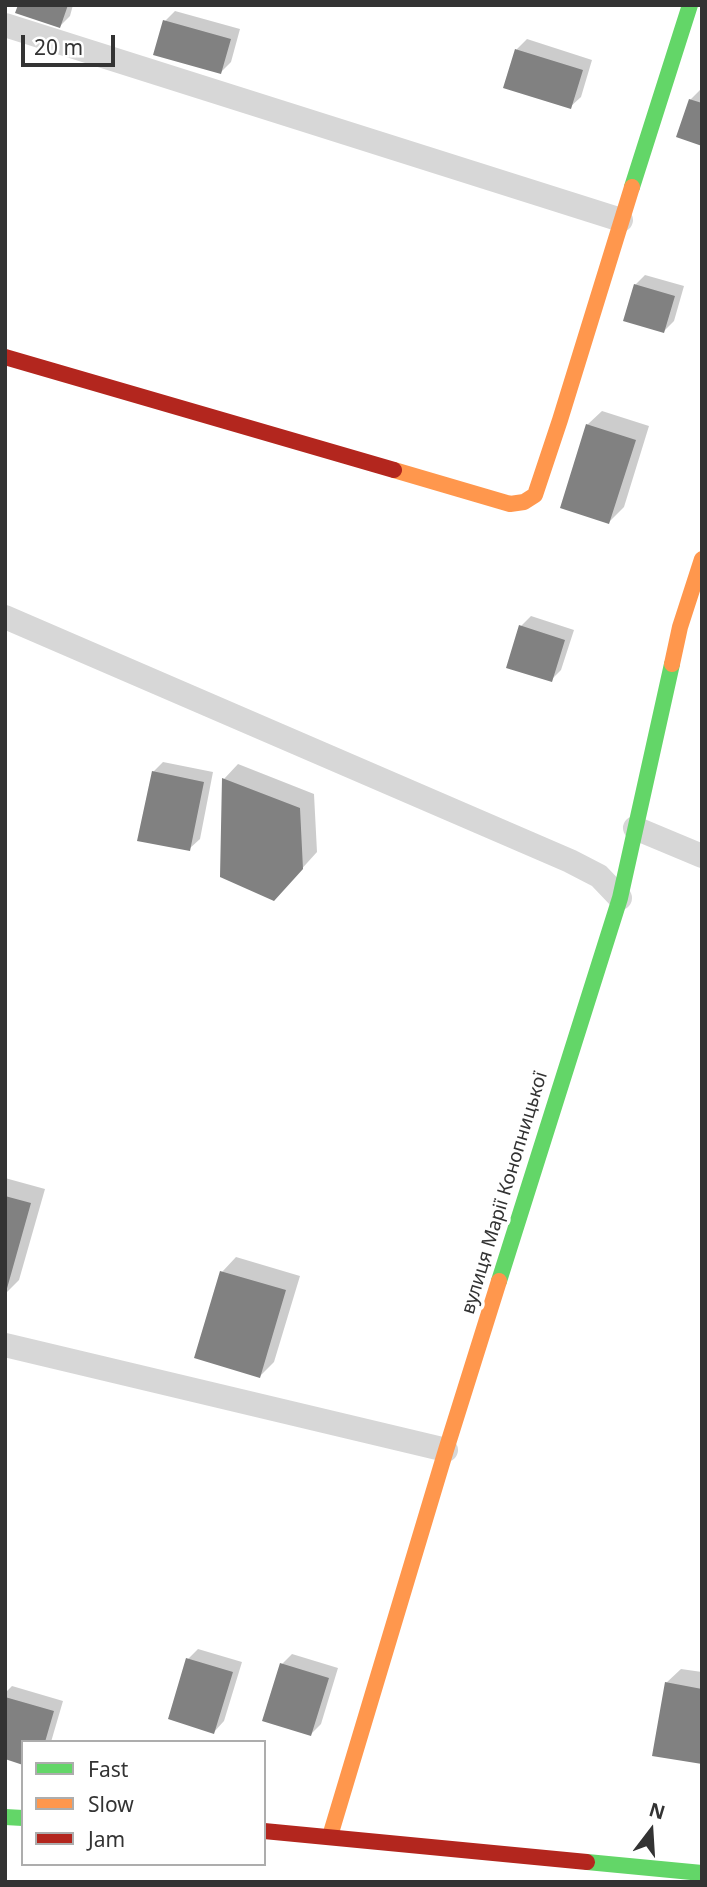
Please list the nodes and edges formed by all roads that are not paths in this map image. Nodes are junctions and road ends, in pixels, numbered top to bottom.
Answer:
1 (690, 5) edge
2 (5, 25) edge
3 (621, 220) junction
4 (5, 357) edge
5 (702, 559) edge
6 (5, 617) edge
7 (635, 828) junction
8 (702, 856) edge
9 (620, 898) junction
10 (5, 1345) edge
11 (446, 1450) junction
12 (266, 1831) edge
13 (330, 1836) junction
14 (702, 1873) edge

1 - 3 street
2 - 3 street
3 - 4 street
5 - 7 street, вулиця Марії Конопницької
6 - 9 street
7 - 8 street
7 - 9 street, вулиця Марії Конопницької
9 - 11 street, вулиця Марії Конопницької
10 - 11 street
11 - 13 street, вулиця Марії Конопницької
12 - 13 street
13 - 14 street

